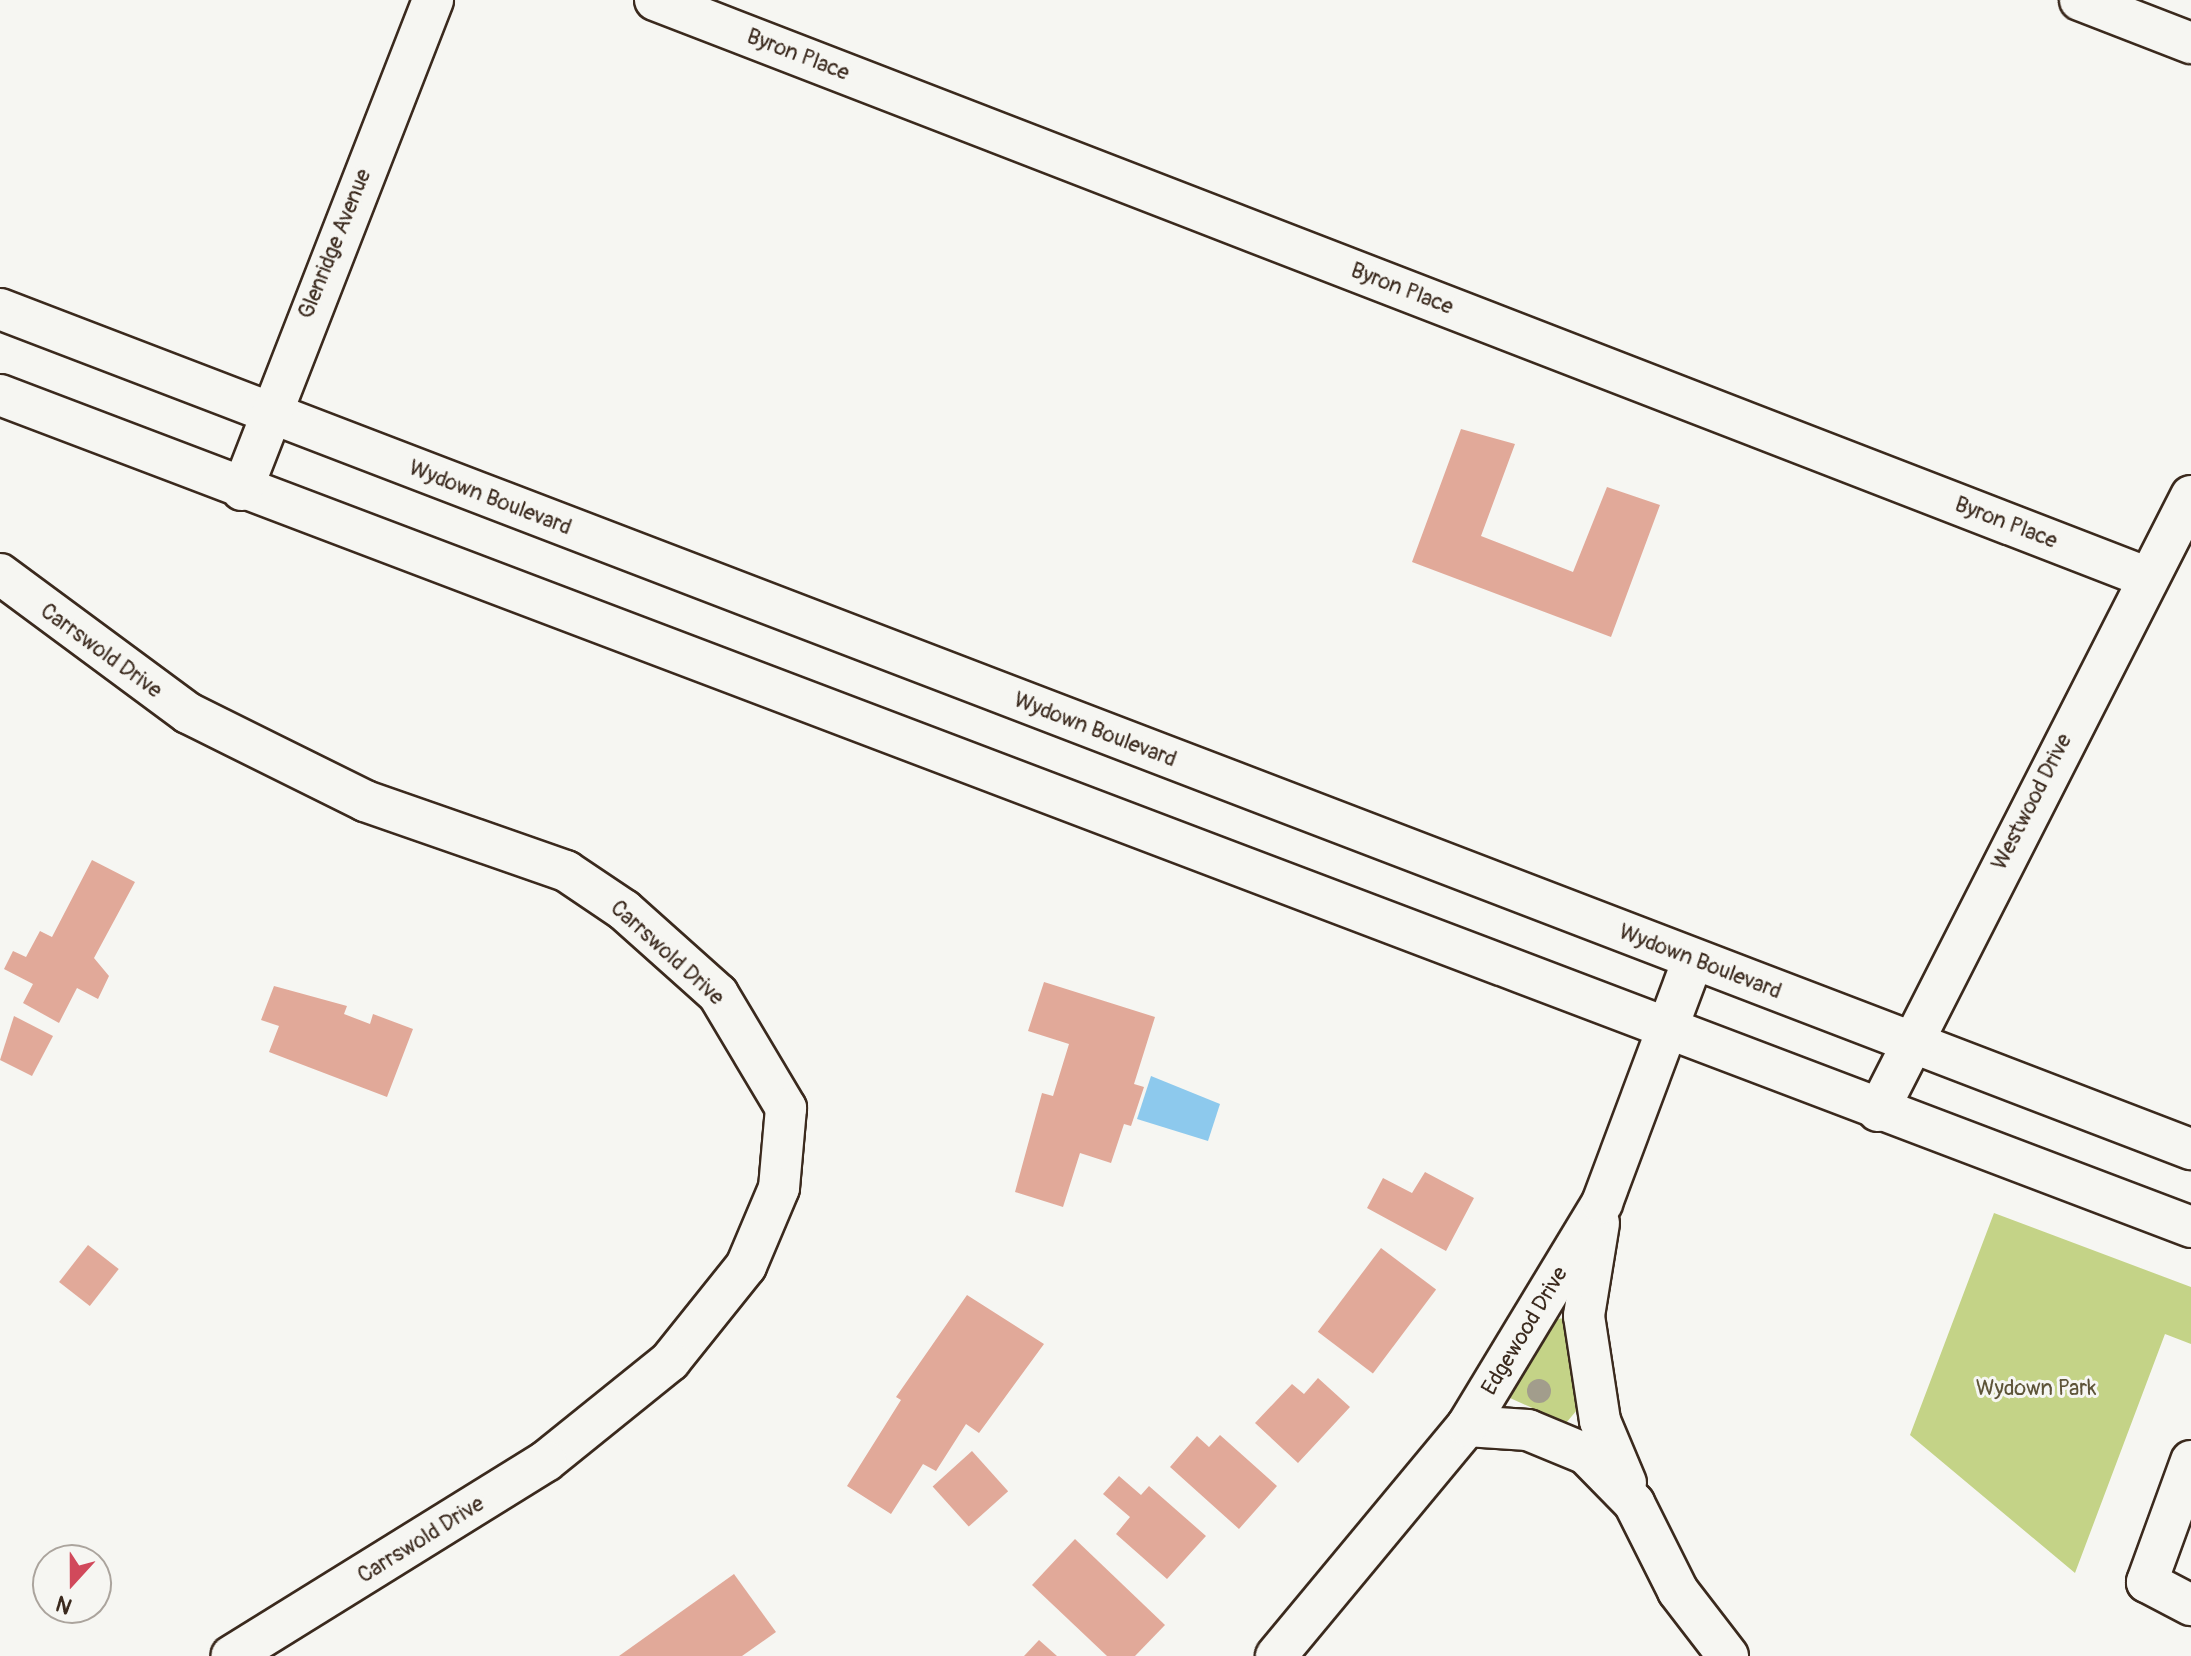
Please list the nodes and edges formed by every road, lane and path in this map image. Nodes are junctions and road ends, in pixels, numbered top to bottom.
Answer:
1 (433, 0) edge
2 (655, 0) edge
3 (2080, 0) edge
4 (2191, 43) edge
5 (0, 309) edge
6 (0, 395) edge
7 (268, 413) junction
8 (242, 490) junction
9 (2189, 505) edge
10 (0, 574) edge
11 (2148, 578) junction
12 (1693, 959) junction
13 (1664, 1032) junction
14 (1907, 1044) junction
15 (1878, 1111) junction
16 (2191, 1149) edge
17 (1602, 1203) junction
18 (2191, 1227) edge
19 (1467, 1426) junction
20 (2191, 1461) edge
21 (1634, 1503) junction
22 (2191, 1605) edge
23 (231, 1656) edge
24 (1276, 1656) edge
25 (1728, 1656) edge

1 - 7 street, Glenridge Avenue
2 - 11 street, Byron Place
3 - 4 street
5 - 7 street, Wydown Boulevard
6 - 8 street
7 - 8 street, Glenridge Avenue
7 - 12 street, Wydown Boulevard
8 - 13 street
9 - 11 street, Westwood Drive
10 - 23 street, Carrswold Drive
11 - 14 street, Westwood Drive
12 - 13 street, Edgewood Drive
12 - 14 street, Wydown Boulevard
13 - 15 street
13 - 17 street, Edgewood Drive
14 - 15 street, Westwood Drive
14 - 16 street, Wydown Boulevard
15 - 18 street
17 - 19 street, Edgewood Drive
17 - 21 street
19 - 21 street
19 - 24 street, Edgewood Drive
20 - 22 street
21 - 25 street

